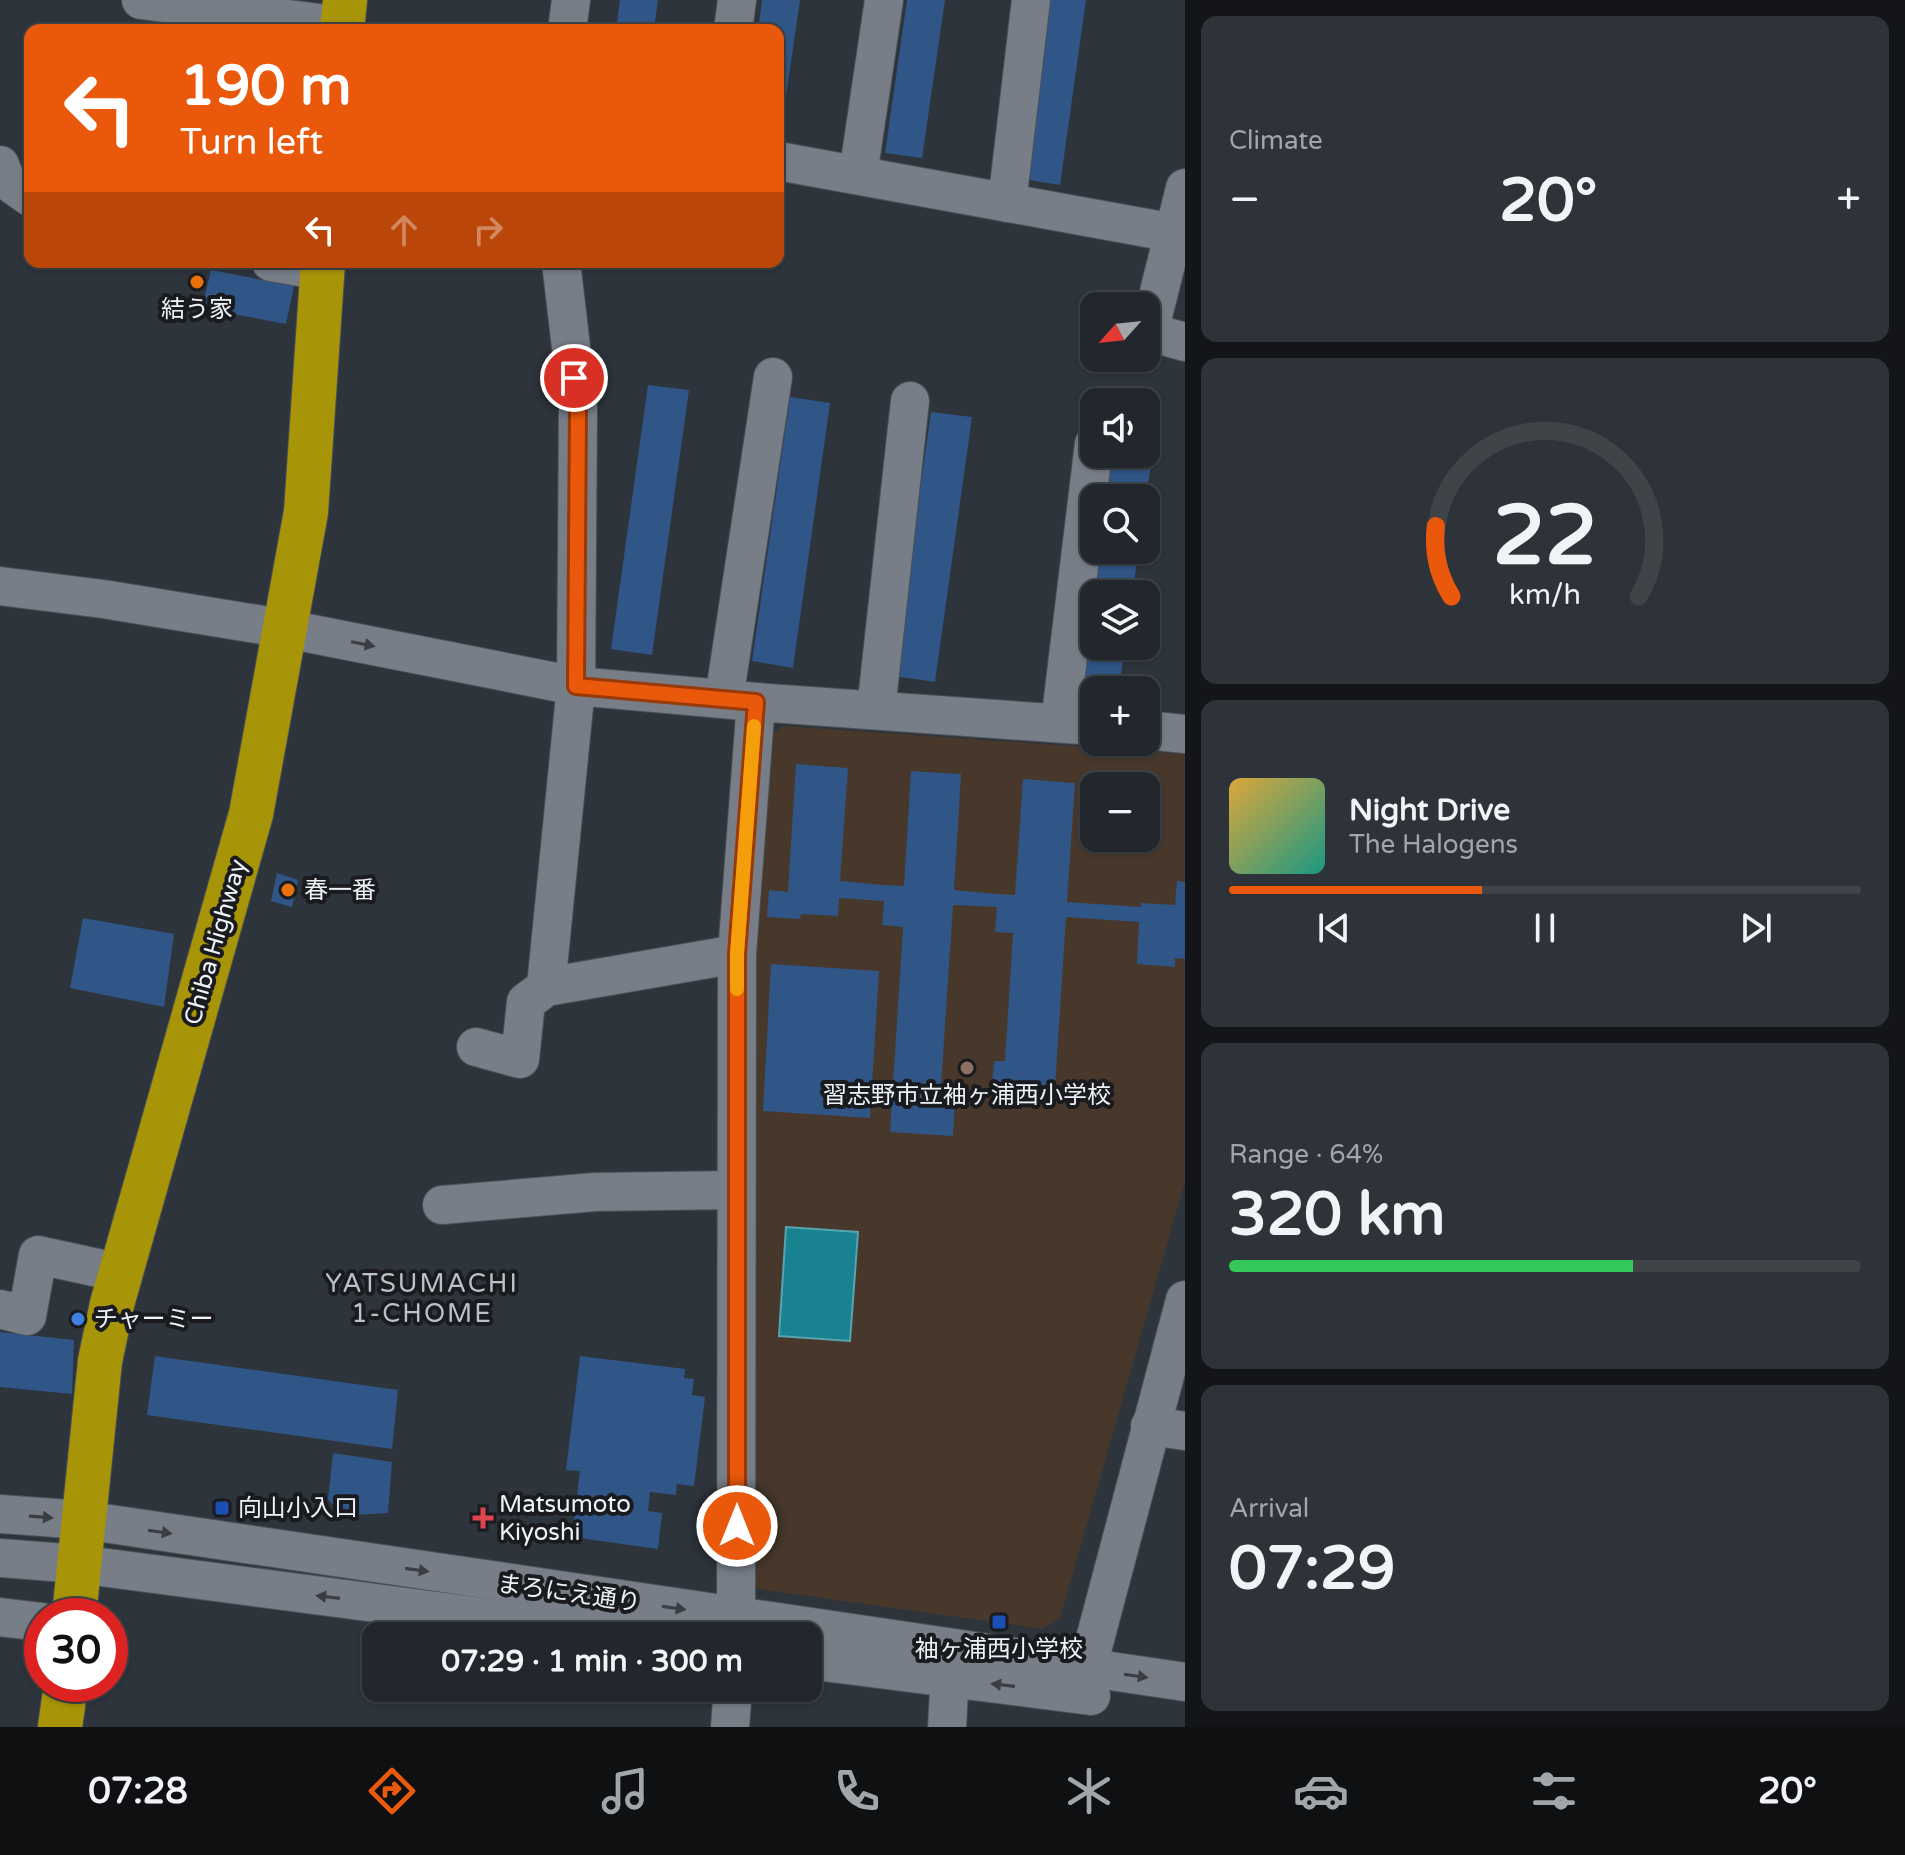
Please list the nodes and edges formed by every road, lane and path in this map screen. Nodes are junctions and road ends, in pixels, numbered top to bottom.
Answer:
1 (141, 0) edge
2 (571, 0) edge
3 (737, 0) edge
4 (884, 0) edge
5 (1031, 0) edge
6 (343, 19) edge
7 (568, 24) edge
8 (734, 24) edge
9 (784, 162) edge
10 (0, 165) edge
11 (858, 175) junction
12 (1185, 188) edge
13 (24, 193) edge
14 (1007, 203) junction
15 (1174, 233) junction
16 (322, 268) edge
17 (562, 268) edge
18 (1185, 342) edge
19 (773, 377) dead end
20 (910, 401) dead end
21 (1093, 468) edge
22 (0, 586) edge
23 (287, 629) junction
24 (576, 686) junction
25 (740, 701) junction
26 (876, 710) junction
27 (1077, 724) edge
28 (1160, 731) edge
29 (1185, 734) edge
30 (737, 954) junction
31 (546, 987) junction
32 (476, 1047) dead end
33 (736, 1190) junction
34 (442, 1205) dead end
35 (121, 1273) junction
36 (1185, 1300) edge
37 (0, 1309) edge
38 (1167, 1428) edge
39 (0, 1514) edge
40 (83, 1520) junction
41 (0, 1558) edge
42 (78, 1564) junction
43 (75, 1598) edge
44 (0, 1617) edge
45 (24, 1620) edge
46 (521, 1622) edge
47 (706, 1622) edge
48 (737, 1622) edge
49 (822, 1642) edge
50 (822, 1660) edge
51 (950, 1664) junction
52 (1083, 1682) junction
53 (1185, 1682) edge
54 (63, 1702) edge
55 (732, 1702) edge
56 (1185, 1709) edge
57 (60, 1727) edge
58 (730, 1727) edge
59 (947, 1727) edge

1 - 6 street
2 - 7 street
3 - 8 street
4 - 11 street
5 - 14 street
9 - 11 street
10 - 13 street
11 - 14 street
12 - 15 street
14 - 15 street
15 - 18 street
16 - 23 highway, Chiba Highway
17 - 24 street
19 - 25 street
20 - 26 street
21 - 27 street
22 - 23 street
23 -> 24 street
23 - 35 highway, Chiba Highway
24 - 25 street
24 - 31 street
25 - 26 street
25 - 30 street
26 - 27 street
28 - 29 street
30 - 31 street
30 - 33 street
31 - 32 street
33 - 34 street
33 - 48 street
35 - 37 street
35 - 40 highway, Chiba Highway
36 - 38 street
38 - 52 street
39 -> 40 street, まろにえ通り
40 - 42 highway, Chiba Highway
40 -> 47 street, まろにえ通り
41 - 42 street, まろにえ通り
42 - 43 highway, Chiba Highway
46 -> 42 street, まろにえ通り
44 - 45 street
49 - 51 street, まろにえ通り
50 - 51 street, まろにえ通り
51 - 52 street, まろにえ通り
51 - 59 street
52 -> 53 street, まろにえ通り
52 - 56 street, まろにえ通り
54 - 57 highway
55 - 58 street

